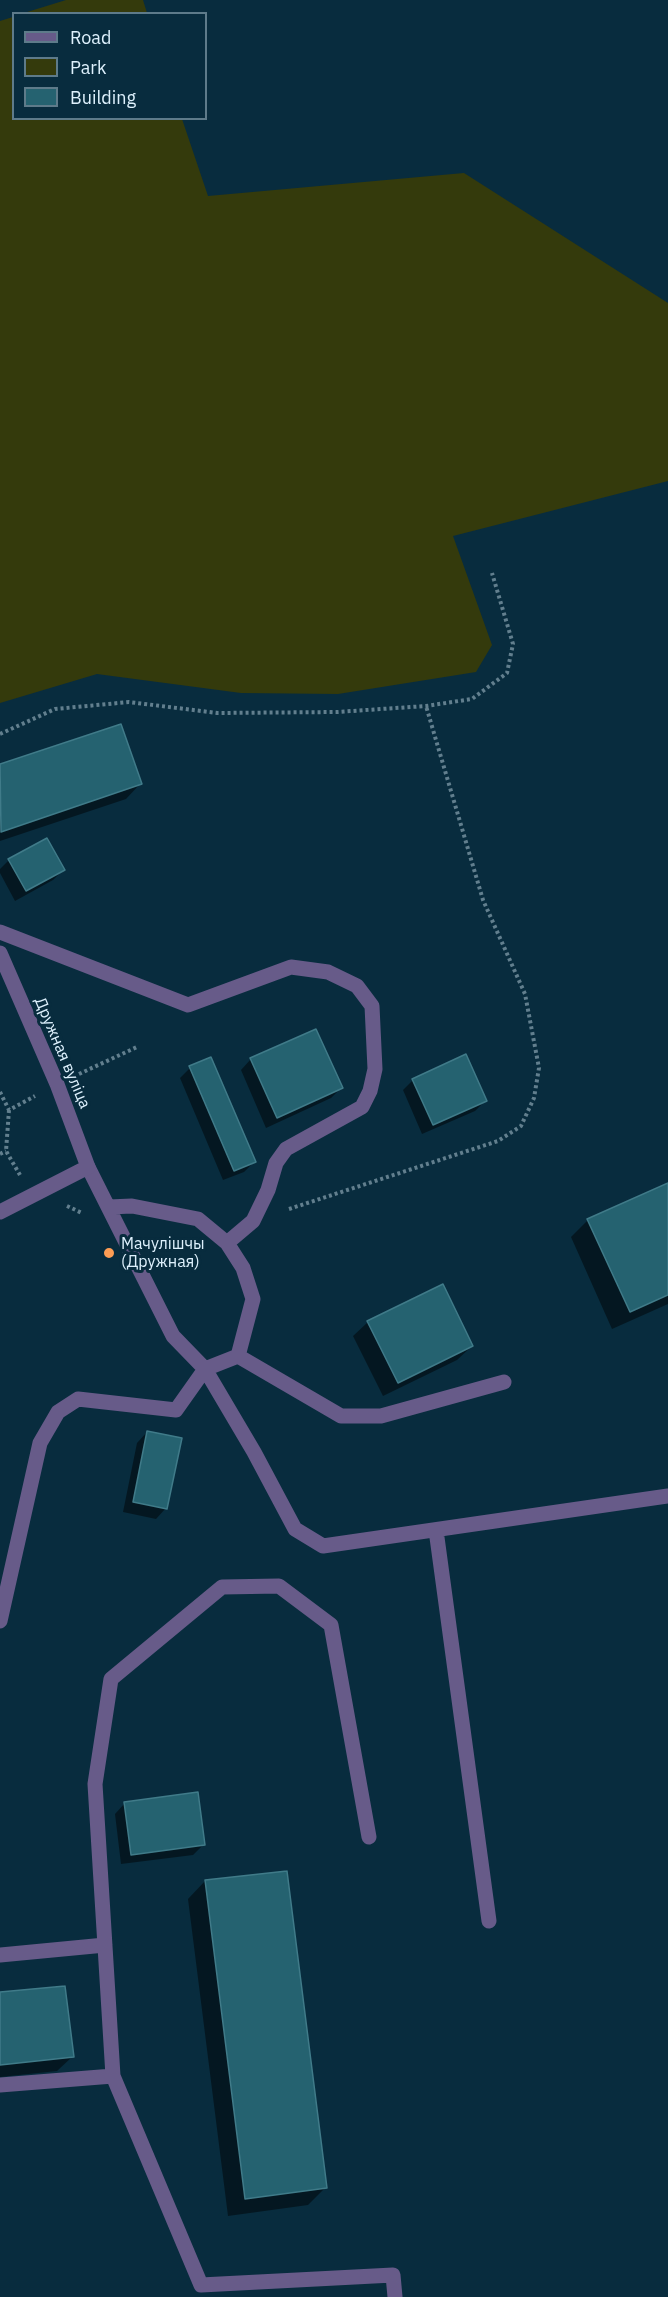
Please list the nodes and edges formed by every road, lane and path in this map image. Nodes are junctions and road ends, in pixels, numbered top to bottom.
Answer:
1 (492, 573) dead end
2 (426, 706) junction
3 (0, 734) edge
4 (0, 932) edge
5 (0, 953) edge
6 (6, 1151) dead end
7 (0, 1154) edge
8 (88, 1167) junction
9 (109, 1207) junction
10 (0, 1212) edge
11 (254, 1221) junction
12 (227, 1243) junction
13 (238, 1356) junction
14 (205, 1369) junction
15 (504, 1382) dead end
16 (668, 1496) edge
17 (436, 1530) junction
18 (0, 1621) edge
19 (369, 1837) dead end
20 (489, 1921) dead end
21 (105, 1945) junction
22 (0, 1955) edge
23 (113, 2076) junction
24 (0, 2085) edge
25 (394, 2297) edge

1 - 2 path
2 - 3 path
2 - 11 path
4 - 11 street
5 - 8 street, Дружная вуліца
6 - 7 path
8 - 9 street, Дружная вуліца
8 - 10 street
9 - 12 street
9 - 14 street, Дружная вуліца
11 - 12 street
12 - 13 street
13 - 14 street
13 - 15 street
14 - 17 street, Дружная вуліца
14 - 18 street
16 - 17 street, Дружная вуліца
17 - 20 street
19 - 21 street
21 - 22 street
21 - 23 street
23 - 24 street
23 - 25 street

